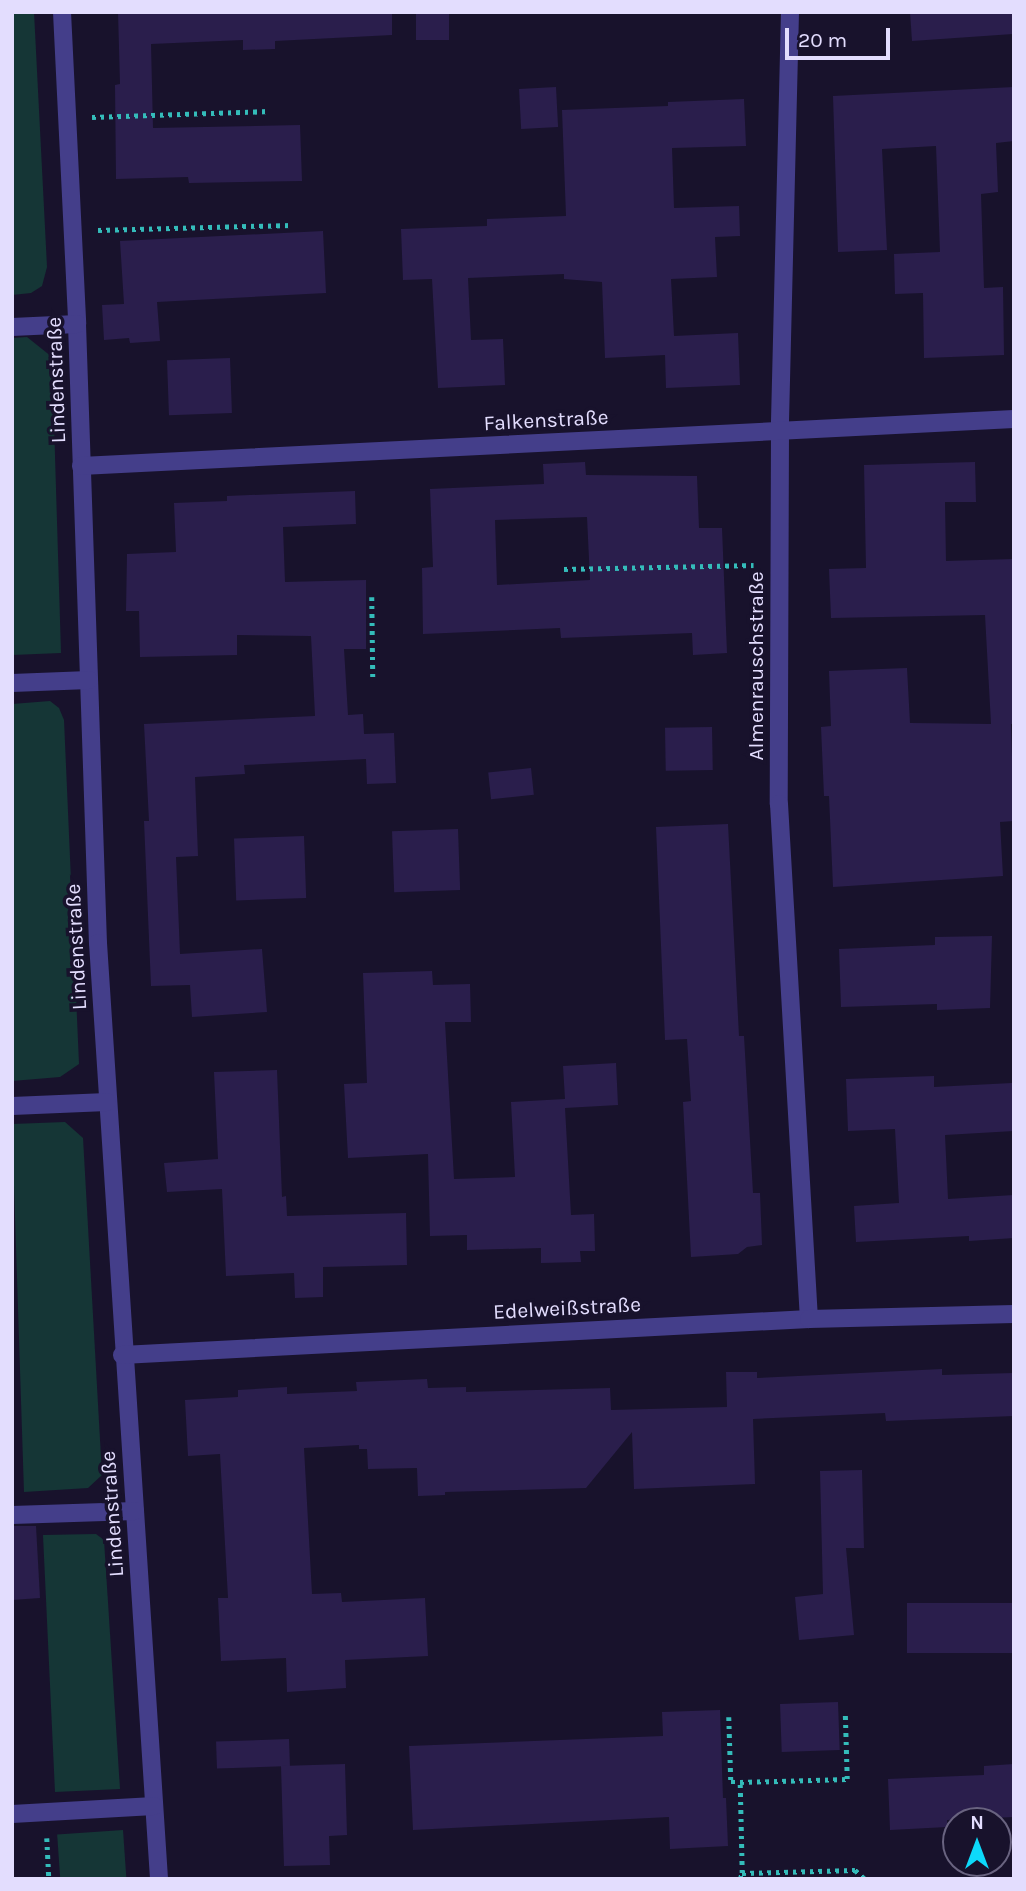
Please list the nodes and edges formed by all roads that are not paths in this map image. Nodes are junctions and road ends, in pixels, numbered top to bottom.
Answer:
1 (62, 12) edge
2 (790, 12) edge
3 (77, 324) junction
4 (12, 327) edge
5 (1014, 419) edge
6 (780, 431) junction
7 (81, 466) junction
8 (89, 680) junction
9 (12, 682) edge
10 (107, 1102) junction
11 (12, 1106) edge
12 (1014, 1314) edge
13 (809, 1319) junction
14 (122, 1355) junction
15 (135, 1511) junction
16 (12, 1515) edge
17 (154, 1807) junction
18 (12, 1814) edge
19 (159, 1879) edge

1 - 3 street, Lindenstraße
2 - 6 street, Almenrauschstraße
3 - 4 street
3 - 7 street, Lindenstraße
5 - 6 street, Falkenstraße
6 - 7 street, Falkenstraße
6 - 13 street, Almenrauschstraße
7 - 8 street, Lindenstraße
8 - 9 street
8 - 10 street, Lindenstraße
10 - 11 street
10 - 14 street, Lindenstraße
12 - 13 street, Edelweißstraße
13 - 14 street, Edelweißstraße
14 - 15 street, Lindenstraße
15 - 16 street
15 - 17 street, Lindenstraße
17 - 18 street
17 - 19 street, Lindenstraße

